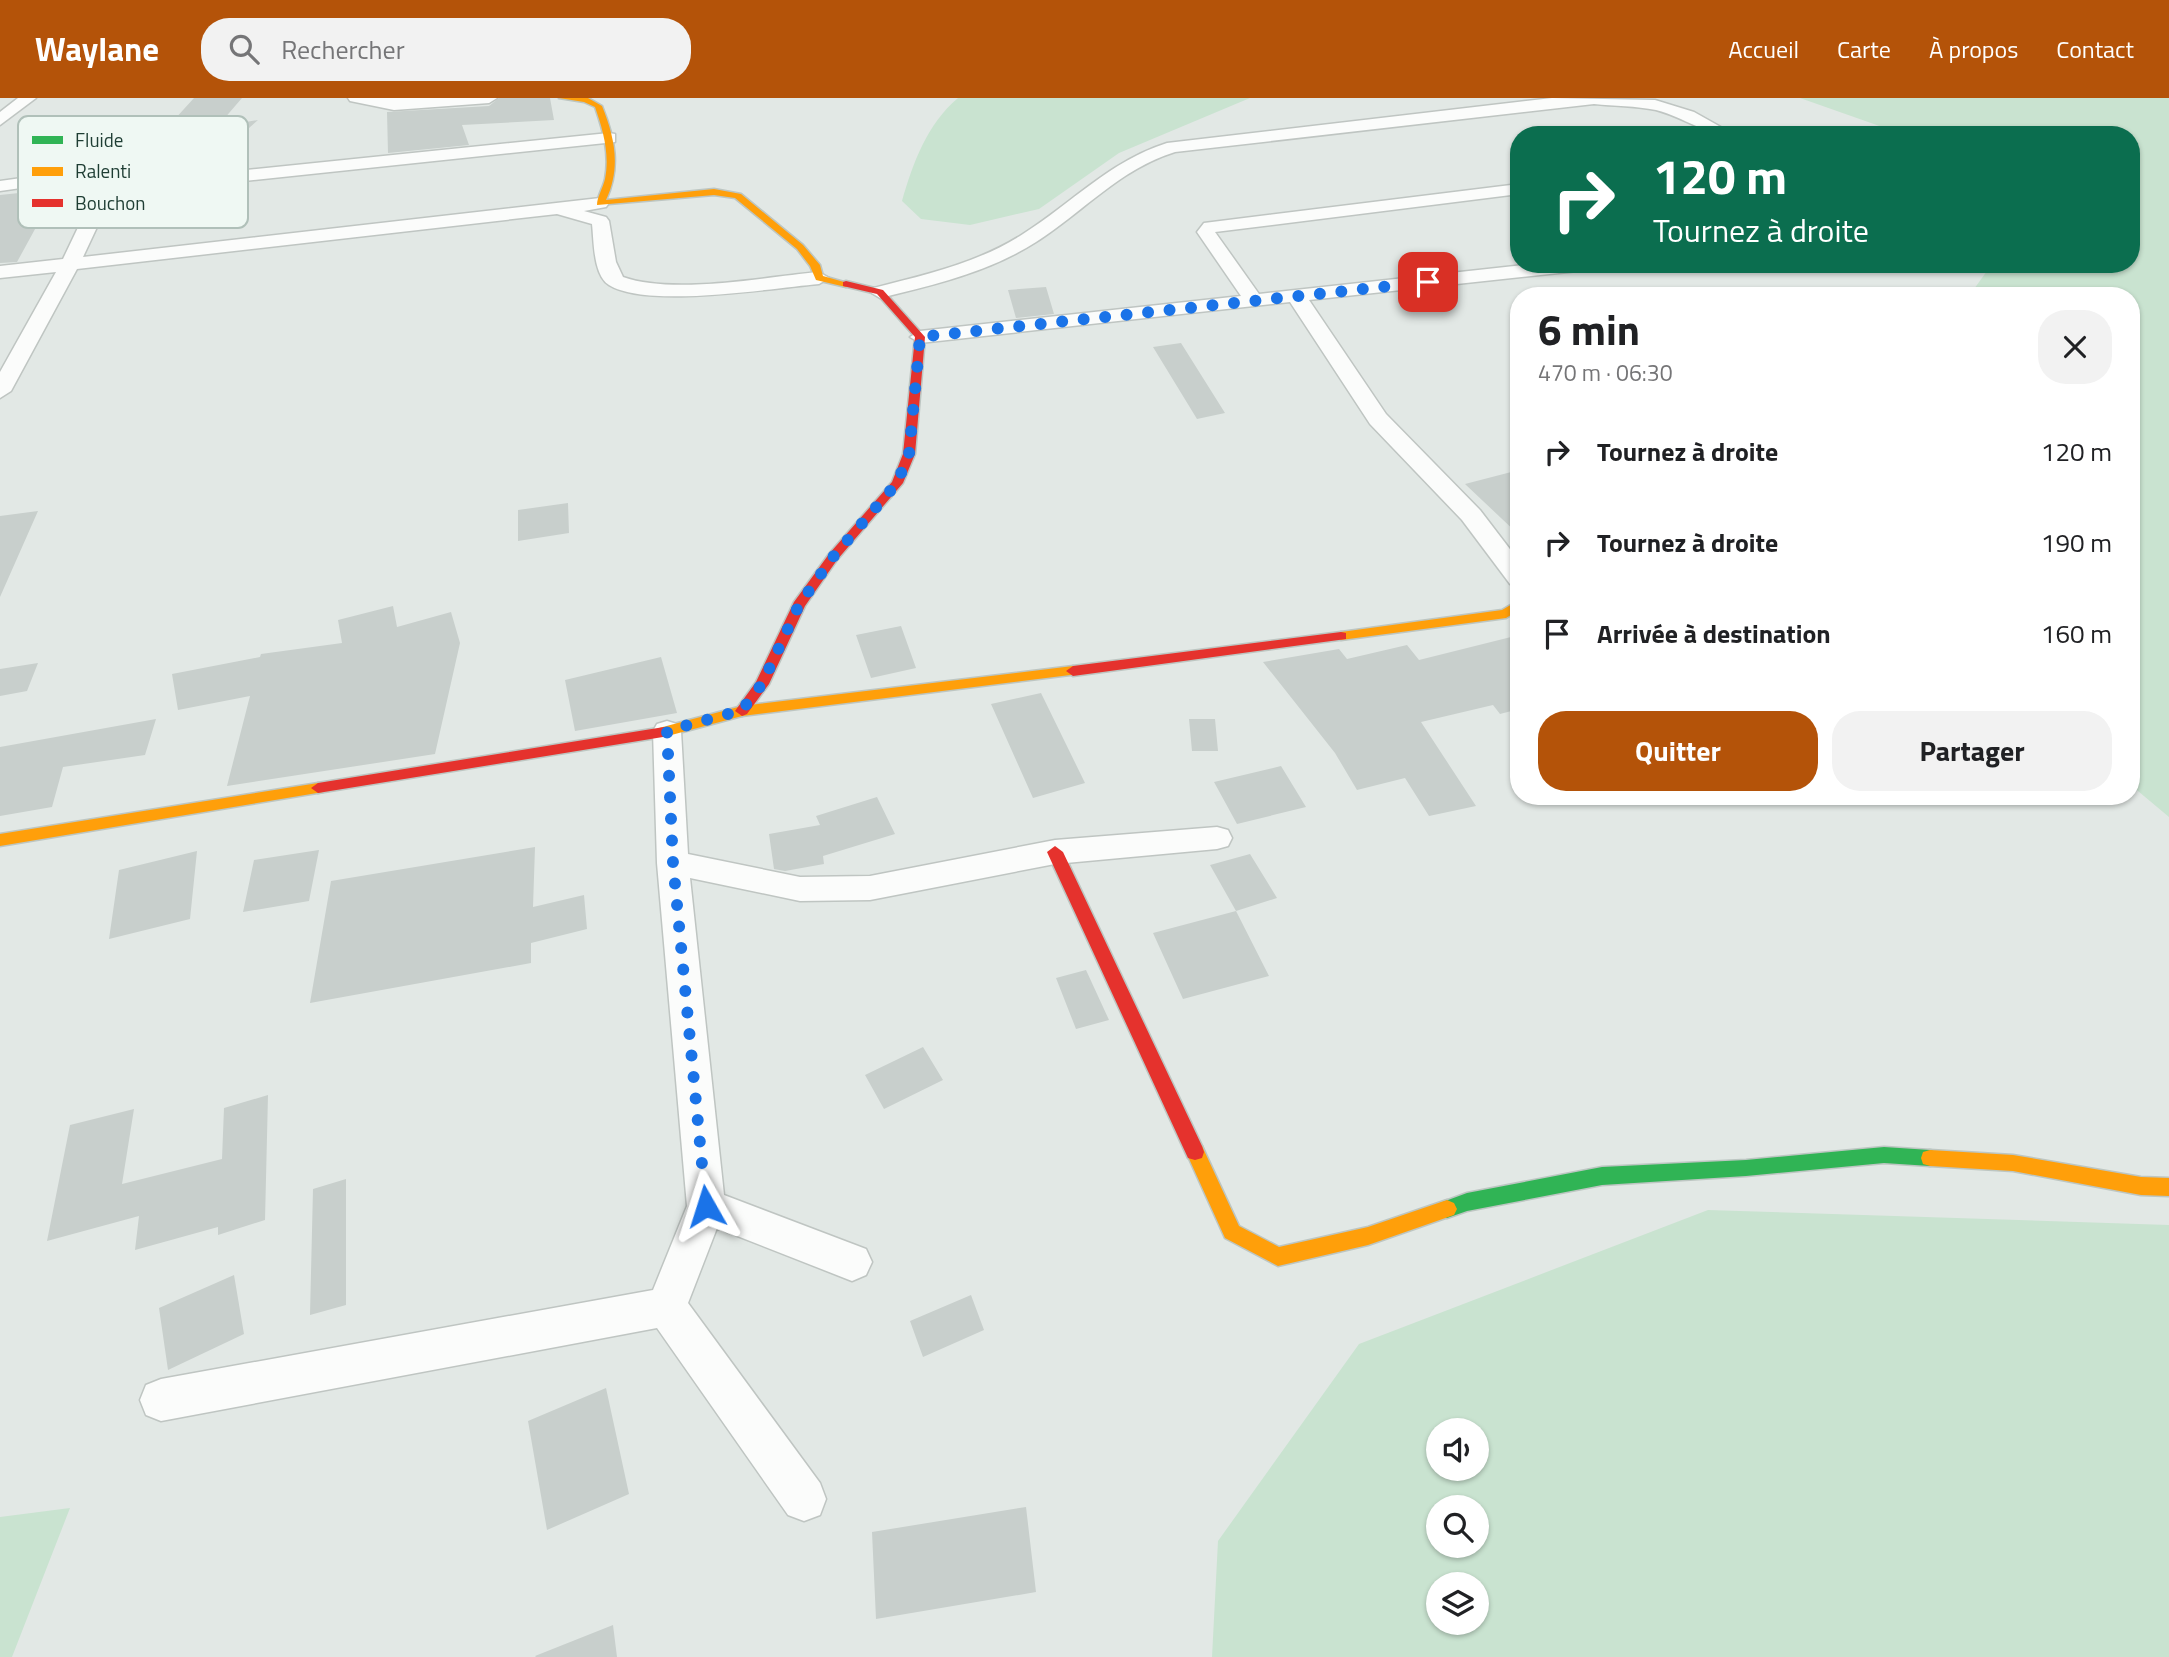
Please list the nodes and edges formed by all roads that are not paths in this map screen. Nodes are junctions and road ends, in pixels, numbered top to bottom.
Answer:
1 (28, 98) edge
2 (356, 98) edge
3 (489, 98) edge
4 (564, 98) edge
5 (0, 120) edge
6 (1709, 126) edge
7 (609, 138) junction
8 (248, 175) edge
9 (18, 183) edge
10 (0, 186) edge
11 (1510, 190) edge
12 (600, 203) junction
13 (554, 209) junction
14 (87, 228) edge
15 (70, 264) junction
16 (0, 272) edge
17 (1510, 273) edge
18 (819, 278) junction
19 (880, 292) junction
20 (1297, 298) junction
21 (1254, 301) junction
22 (920, 337) junction
23 (0, 391) edge
24 (1510, 566) edge
25 (1510, 611) edge
26 (742, 710) junction
27 (667, 731) junction
28 (1217, 838) dead end
29 (0, 840) edge
30 (1055, 852) junction
31 (673, 863) junction
32 (2169, 1187) edge
33 (706, 1206) junction
34 (852, 1262) dead end
35 (666, 1307) junction
36 (161, 1400) dead end
37 (804, 1499) dead end

1 - 5 street
2 - 3 street
4 - 7 street
6 - 19 street
7 - 8 street
7 - 12 street
9 - 10 street
11 - 21 street
12 - 13 street
12 - 18 street
13 - 15 street
13 - 18 street
14 - 15 street
15 - 16 street
15 - 23 street
17 - 20 street
18 - 19 street
19 - 22 street
20 - 21 street
20 - 24 street
21 - 22 street
22 - 26 street
25 - 26 street
26 - 27 street
27 - 29 street
27 - 31 street
28 - 30 street
30 - 31 street
30 - 32 street
31 - 33 street
33 - 34 street
33 - 35 street
35 - 36 street
35 - 37 street

